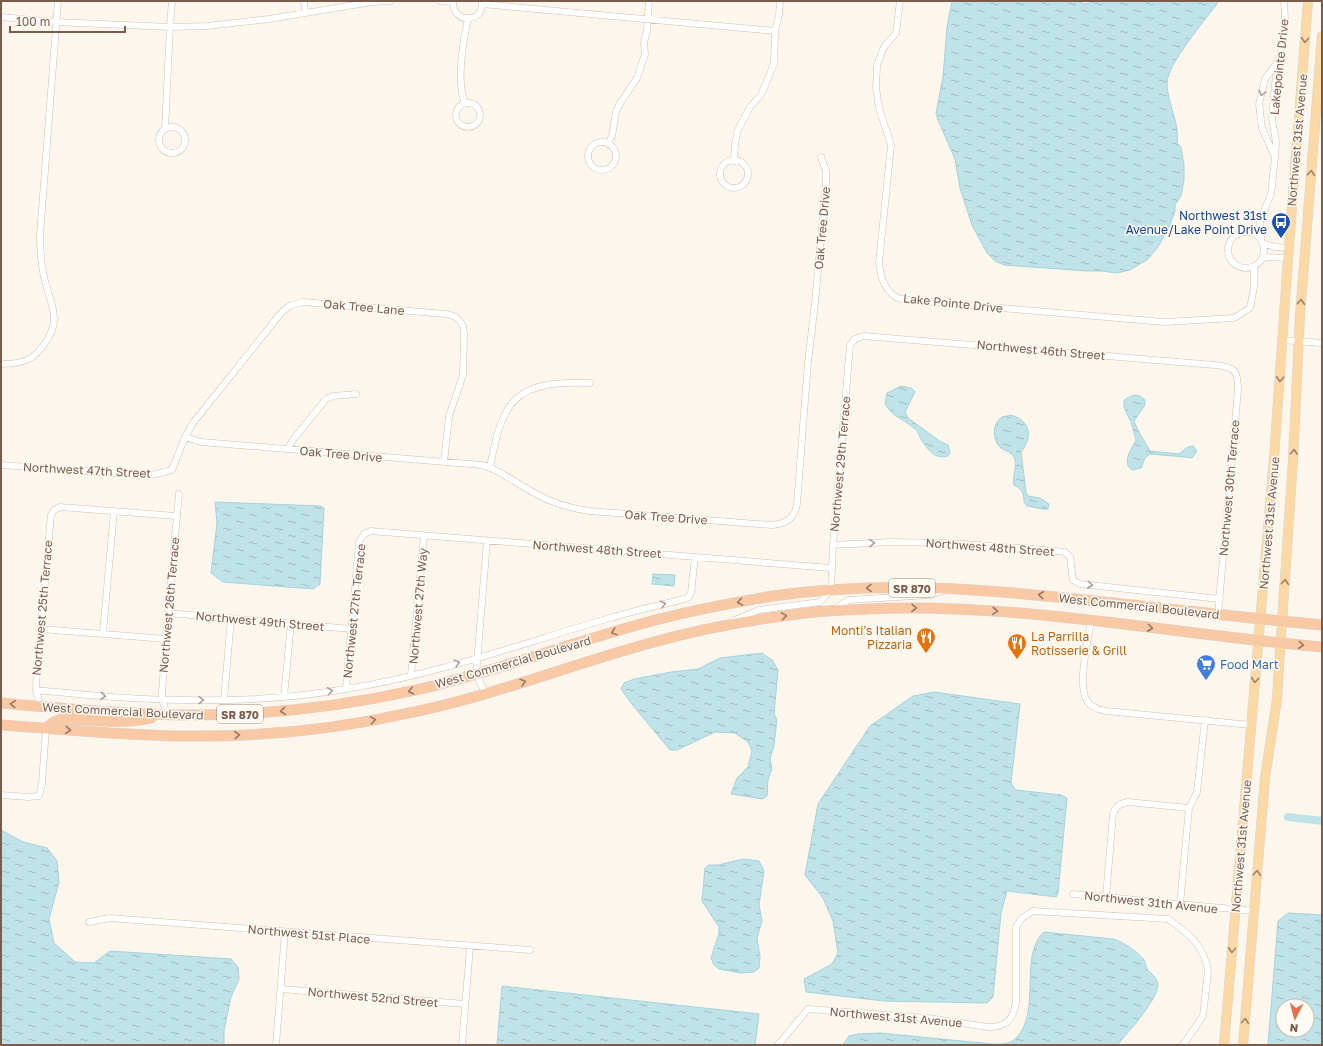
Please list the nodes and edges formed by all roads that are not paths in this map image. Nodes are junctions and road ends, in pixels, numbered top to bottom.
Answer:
1 (58, 1) edge
2 (172, 1) edge
3 (304, 1) edge
4 (390, 1) edge
5 (440, 1) edge
6 (453, 1) edge
7 (649, 1) edge
8 (780, 1) edge
9 (900, 1) edge
10 (1284, 1) edge
11 (1308, 1) edge
12 (482, 2) edge
13 (306, 12) junction
14 (1, 17) edge
15 (468, 19) junction
16 (647, 20) junction
17 (56, 22) junction
18 (170, 27) junction
19 (775, 31) junction
20 (1322, 36) edge
21 (1280, 59) junction
22 (465, 103) junction
23 (166, 129) junction
24 (608, 144) junction
25 (821, 157) dead end
26 (1276, 157) junction
27 (734, 161) junction
28 (1260, 221) junction
29 (1250, 233) junction
30 (1262, 242) junction
31 (1289, 248) junction
32 (1288, 258) junction
33 (1262, 259) junction
34 (1254, 266) junction
35 (855, 339) joint
36 (1282, 340) junction
37 (1298, 341) junction
38 (1322, 343) edge
39 (1, 364) edge
40 (1228, 366) joint
41 (590, 382) dead end
42 (356, 394) dead end
43 (185, 437) junction
44 (288, 449) junction
45 (444, 462) junction
46 (1, 465) edge
47 (490, 467) junction
48 (179, 494) dead end
49 (114, 512) junction
50 (176, 516) junction
51 (364, 534) joint
52 (424, 536) junction
53 (487, 541) junction
54 (833, 544) junction
55 (695, 557) junction
56 (831, 568) junction
57 (956, 588) junction
58 (831, 590) junction
59 (1220, 599) junction
60 (832, 611) junction
61 (168, 613) junction
62 (1218, 614) junction
63 (231, 618) junction
64 (1261, 619) junction
65 (1091, 621) junction
66 (1282, 621) junction
67 (291, 623) junction
68 (1322, 625) edge
69 (713, 628) junction
70 (41, 629) junction
71 (352, 629) junction
72 (103, 633) junction
73 (166, 639) junction
74 (1259, 641) junction
75 (1281, 643) junction
76 (1322, 647) edge
77 (477, 658) junction
78 (411, 675) junction
79 (476, 675) junction
80 (346, 689) junction
81 (36, 690) junction
82 (486, 694) junction
83 (284, 697) junction
84 (162, 699) junction
85 (224, 700) junction
86 (1, 703) edge
87 (42, 706) junction
88 (167, 715) junction
89 (1205, 720) junction
90 (1, 724) edge
91 (1251, 725) junction
92 (46, 728) junction
93 (1, 795) edge
94 (1189, 808) junction
95 (1073, 894) dead end
96 (1106, 897) junction
97 (1180, 904) junction
98 (1236, 911) junction
99 (1254, 911) junction
100 (89, 922) dead end
101 (285, 932) junction
102 (470, 946) junction
103 (530, 950) dead end
104 (281, 989) junction
105 (465, 1004) junction
106 (276, 1045) edge
107 (462, 1045) edge
108 (778, 1045) edge
109 (1182, 1045) edge
110 (1224, 1045) edge
111 (1243, 1045) edge

1 - 17 street
2 - 18 street
3 - 13 street
4 - 13 street
5 - 6 street
6 - 15 street
7 - 16 street
8 - 19 street
9 - 34 street, Lake Pointe Drive
10 - 21 street, Lakepointe Drive
11 -> 31 main road, Northwest 31st Avenue
12 - 15 street
12 - 16 street
13 - 18 street
14 - 17 street
15 - 22 street
16 - 19 street
16 - 24 street
17 - 18 street
17 - 39 street
18 - 23 street
19 - 27 street
37 -> 20 main road, Northwest 31st Avenue
21 - 26 street, Lakepointe Drive
21 -> 26 street
22 - 22 street
23 - 23 street
24 - 24 street
25 - 47 street, Oak Tree Drive
26 - 28 street
27 - 27 street
28 - 29 street
28 - 30 street
29 - 30 street
29 - 34 street
30 - 31 street
30 - 33 street
31 - 32 main road, Northwest 31st Avenue
32 - 33 street
32 - 36 main road, Northwest 31st Avenue
33 - 34 street
35 - 40 street, Northwest 46th Street
35 - 54 street, Northwest 29th Terrace
36 - 37 street
36 -> 64 main road, Northwest 31st Avenue
37 - 38 street
66 -> 37 main road, Northwest 31st Avenue
40 - 59 street, Northwest 30th Terrace
41 - 47 street
42 - 44 street
43 - 44 street, Oak Tree Drive
43 - 45 street, Oak Tree Lane
43 - 46 street, Northwest 47th Street
44 - 45 street, Oak Tree Drive
45 - 47 street, Oak Tree Drive
48 - 50 street, Northwest 26th Terrace
49 - 50 street
49 - 70 street, Northwest 25th Terrace
49 - 72 street
50 - 61 street, Northwest 26th Terrace
51 - 52 street, Northwest 48th Street
51 - 71 street, Northwest 27th Terrace
52 - 53 street, Northwest 48th Street
52 - 78 street, Northwest 27th Way
53 - 55 street, Northwest 48th Street
53 - 77 street
54 - 56 street, Northwest 29th Terrace
54 -> 59 street, Northwest 48th Street
55 - 56 street, Northwest 48th Street
77 -> 55 street
56 - 58 street, Northwest 29th Terrace
57 -> 58 highway, West Commercial Boulevard / SR 870
57 - 60 street, West Commercial Boulevard
62 -> 57 highway, West Commercial Boulevard / SR 870
58 - 69 street, West Commercial Boulevard
58 -> 79 highway, West Commercial Boulevard / SR 870
59 - 62 street, Northwest 30th Terrace
60 -> 65 highway, West Commercial Boulevard / SR 870
69 -> 60 highway, West Commercial Boulevard / SR 870
61 - 63 street, Northwest 49th Street
61 - 73 street, Northwest 26th Terrace
62 - 64 highway, West Commercial Boulevard / SR 870
63 - 67 street, Northwest 49th Street
63 - 85 street
64 - 66 highway, West Commercial Boulevard / SR 870
64 - 74 main road, Northwest 31st Avenue
65 -> 74 highway, West Commercial Boulevard / SR 870
65 - 89 street, West Commercial Boulevard
66 - 68 highway, West Commercial Boulevard / SR 870
66 - 75 main road, Northwest 31st Avenue
67 - 71 street, Northwest 49th Street
67 - 83 street
82 -> 69 highway, West Commercial Boulevard / SR 870
70 - 72 street
70 - 81 street, Northwest 25th Terrace
71 - 80 street, Northwest 27th Terrace
72 - 73 street
73 - 84 street, Northwest 26th Terrace
74 - 75 highway, West Commercial Boulevard / SR 870
74 -> 91 main road, Northwest 31st Avenue
75 -> 76 highway, West Commercial Boulevard / SR 870
99 -> 75 main road, Northwest 31st Avenue
78 -> 77 street
77 - 79 street
78 - 80 street
79 - 82 street
79 -> 88 highway, West Commercial Boulevard / SR 870
83 -> 80 street
81 -> 84 street
81 - 87 street, Northwest 25th Terrace
92 -> 82 highway, West Commercial Boulevard / SR 870
83 - 85 street
84 -> 85 street
84 - 88 street, Northwest 26th Terrace
87 -> 86 highway, West Commercial Boulevard / SR 870
87 - 88 highway, West Commercial Boulevard / SR 870
88 - 92 highway
89 - 91 street, West Commercial Boulevard
89 - 94 street
90 - 92 highway, West Commercial Boulevard / SR 870
91 - 98 main road, Northwest 31st Avenue
92 - 93 street
94 - 96 street
94 - 97 street
95 - 96 street, Northwest 31th Avenue
96 - 97 street, Northwest 31th Avenue
97 - 98 street, Northwest 31th Avenue
98 - 99 street, Northwest 31th Avenue
98 -> 110 main road, Northwest 31st Avenue
111 -> 99 main road, Northwest 31st Avenue
100 - 101 street, Northwest 51st Place
101 - 102 street, Northwest 51st Place
101 - 104 street
102 - 103 street, Northwest 51st Place
102 - 105 street
104 - 105 street, Northwest 52nd Street
104 - 106 street
105 - 107 street
108 - 109 street, Northwest 31st Avenue

